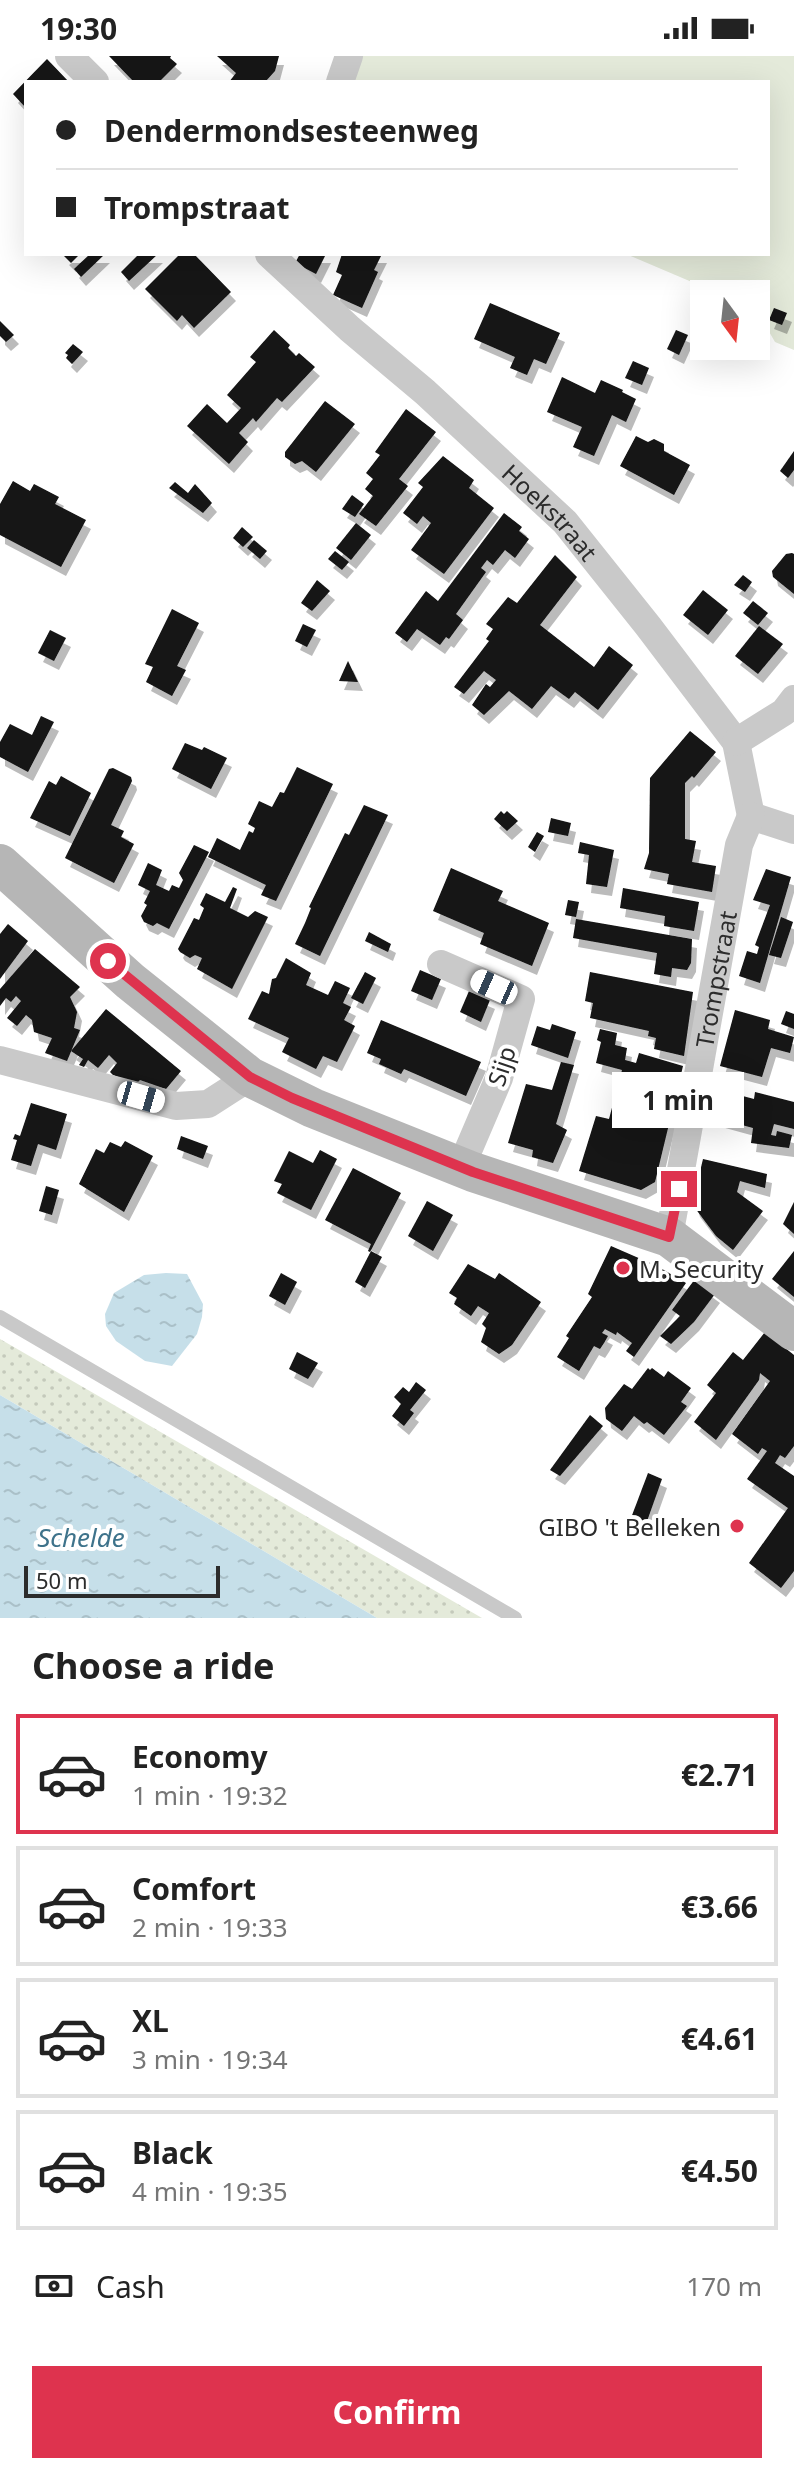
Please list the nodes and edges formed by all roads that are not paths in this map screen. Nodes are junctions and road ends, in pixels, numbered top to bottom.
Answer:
1 (69, 56) edge
2 (349, 56) edge
3 (93, 80) edge
4 (341, 80) edge
5 (274, 256) edge
6 (794, 699) edge
7 (736, 742) junction
8 (751, 816) junction
9 (794, 830) edge
10 (0, 864) edge
11 (441, 964) dead end
12 (0, 1060) edge
13 (250, 1077) junction
14 (461, 1167) junction
15 (669, 1237) junction
16 (0, 1317) edge
17 (794, 1331) edge
18 (515, 1618) edge

1 - 3 street
2 - 4 street
5 - 7 street, Hoekstraat
6 - 7 street
7 - 8 street, Hoekstraat
8 - 9 street
8 - 15 street, Trompstraat
10 - 13 main road
11 - 14 street, Sijp
12 - 13 street
13 - 14 main road
14 - 15 main road
15 - 17 main road
16 - 18 lane

